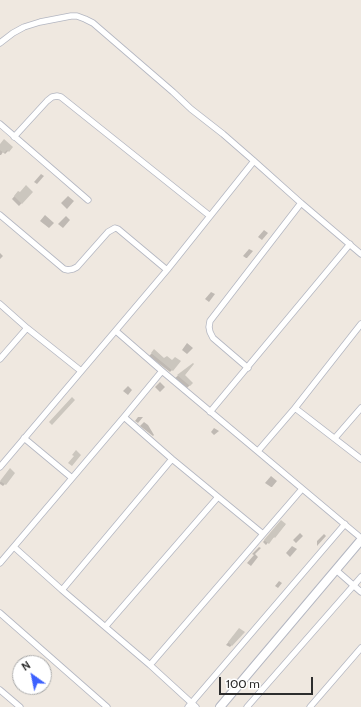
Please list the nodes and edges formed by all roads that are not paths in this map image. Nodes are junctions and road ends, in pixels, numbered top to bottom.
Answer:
1 (0, 43) edge
2 (0, 124) edge
3 (14, 137) junction
4 (254, 161) junction
5 (88, 200) dead end
6 (301, 203) junction
7 (0, 215) edge
8 (210, 216) junction
9 (350, 244) junction
10 (361, 254) edge
11 (167, 270) junction
12 (0, 304) edge
13 (361, 324) edge
14 (27, 328) junction
15 (116, 331) junction
16 (0, 359) edge
17 (248, 368) junction
18 (81, 371) junction
19 (162, 371) junction
20 (295, 408) junction
21 (361, 408) edge
22 (210, 412) junction
23 (124, 417) junction
24 (24, 438) junction
25 (335, 438) junction
26 (258, 451) junction
27 (172, 459) junction
28 (361, 459) edge
29 (0, 467) edge
30 (72, 478) junction
31 (302, 489) junction
32 (218, 497) junction
33 (345, 524) junction
34 (263, 534) junction
35 (361, 539) edge
36 (14, 547) junction
37 (0, 563) edge
38 (336, 570) junction
39 (361, 577) edge
40 (354, 585) junction
41 (62, 590) junction
42 (361, 592) edge
43 (0, 613) edge
44 (106, 626) junction
45 (361, 648) edge
46 (150, 665) junction
47 (0, 690) edge
48 (192, 706) edge
49 (20, 707) edge
50 (108, 707) edge
51 (220, 707) edge
52 (247, 707) edge
53 (310, 707) edge

1 - 4 street
2 - 3 street
3 - 5 street
3 - 8 street
4 - 6 street
4 - 8 street
6 - 9 street
6 - 17 street
7 - 11 street
8 - 11 street
9 - 10 street
9 - 17 street
11 - 15 street
12 - 14 street
13 - 20 street
14 - 16 street
14 - 18 street
15 - 18 street
15 - 19 street
17 - 22 street
18 - 24 street
19 - 22 street
19 - 23 street
20 - 25 street
20 - 26 street
21 - 25 street
22 - 26 street
23 - 27 street
23 - 30 street
24 - 29 street
24 - 30 street
25 - 28 street
26 - 31 street
27 - 32 street
27 - 41 street
30 - 36 street
31 - 33 street
31 - 34 street
32 - 34 street
32 - 44 street
33 - 35 street
33 - 48 street
34 - 46 street
35 - 38 street
36 - 37 street
36 - 41 street
38 - 40 street
38 - 51 street
39 - 40 street
40 - 42 street
40 - 52 street
41 - 44 street
43 - 50 street
44 - 46 street
45 - 53 street
46 - 48 street
47 - 49 street

